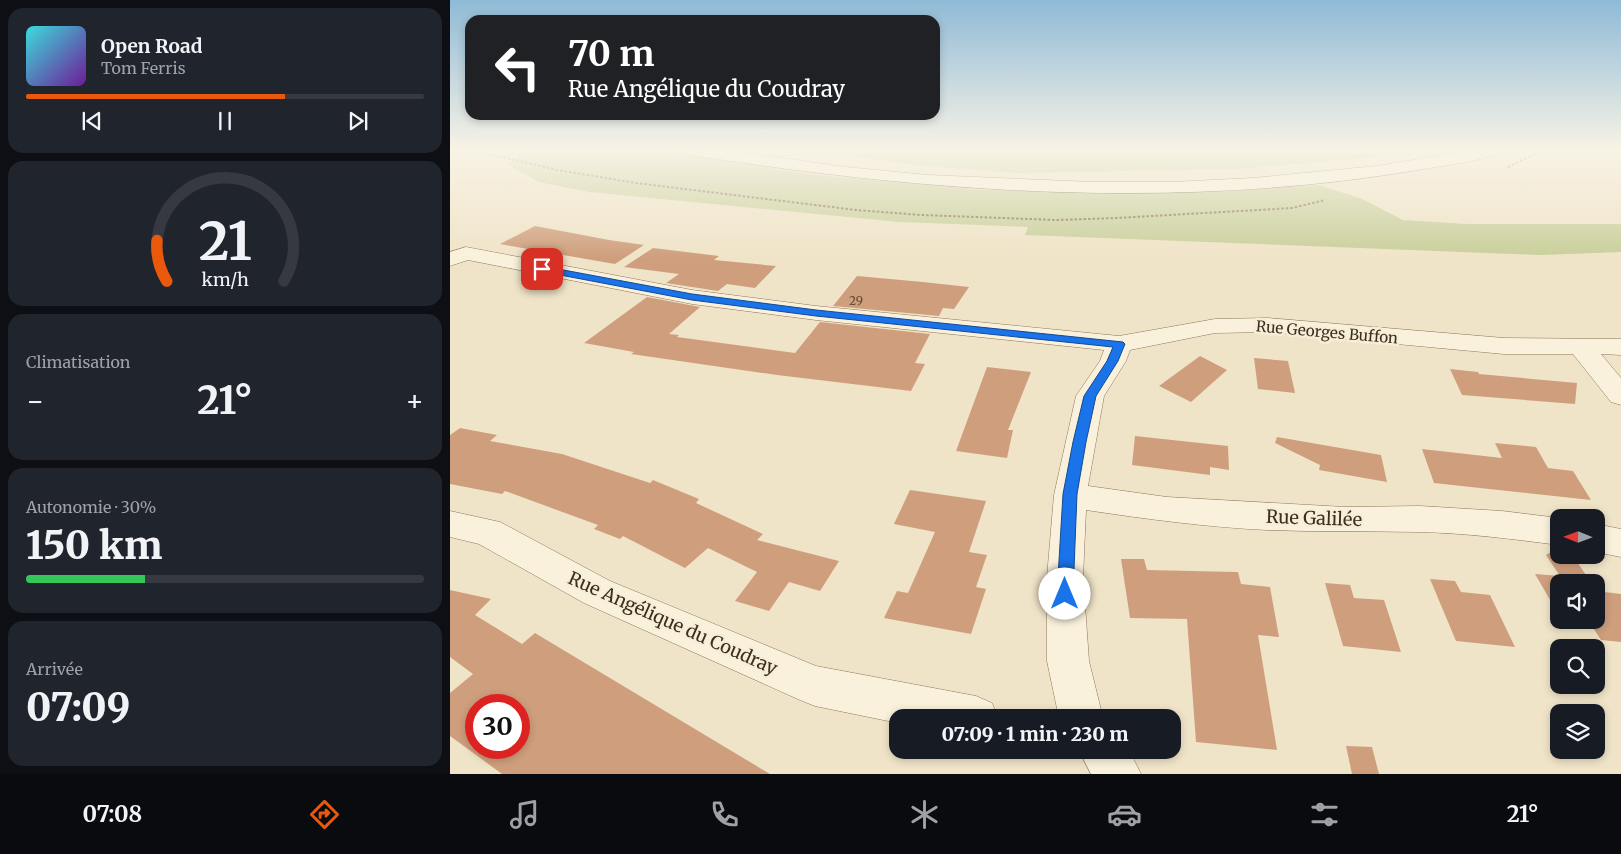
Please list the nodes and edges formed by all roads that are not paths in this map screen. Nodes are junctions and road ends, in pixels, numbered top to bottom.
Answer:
1 (1040, 185) edge
2 (1199, 185) edge
3 (455, 255) edge
4 (1119, 344) junction
5 (1581, 347) junction
6 (1621, 347) edge
7 (1621, 396) edge
8 (1070, 494) junction
9 (450, 524) edge
10 (1550, 531) edge
11 (1605, 539) edge
12 (1621, 542) edge
13 (931, 709) edge
14 (1079, 709) edge
15 (1108, 759) edge
16 (1118, 774) edge

1 - 2 street
3 - 4 street
4 - 5 street, Rue Georges Buffon
4 - 8 street
5 - 6 street, Rue Georges Buffon
5 - 7 street
8 - 10 street, Rue Galilée
8 - 14 street
9 - 13 street, Rue Angélique du Coudray
11 - 12 street
15 - 16 street

